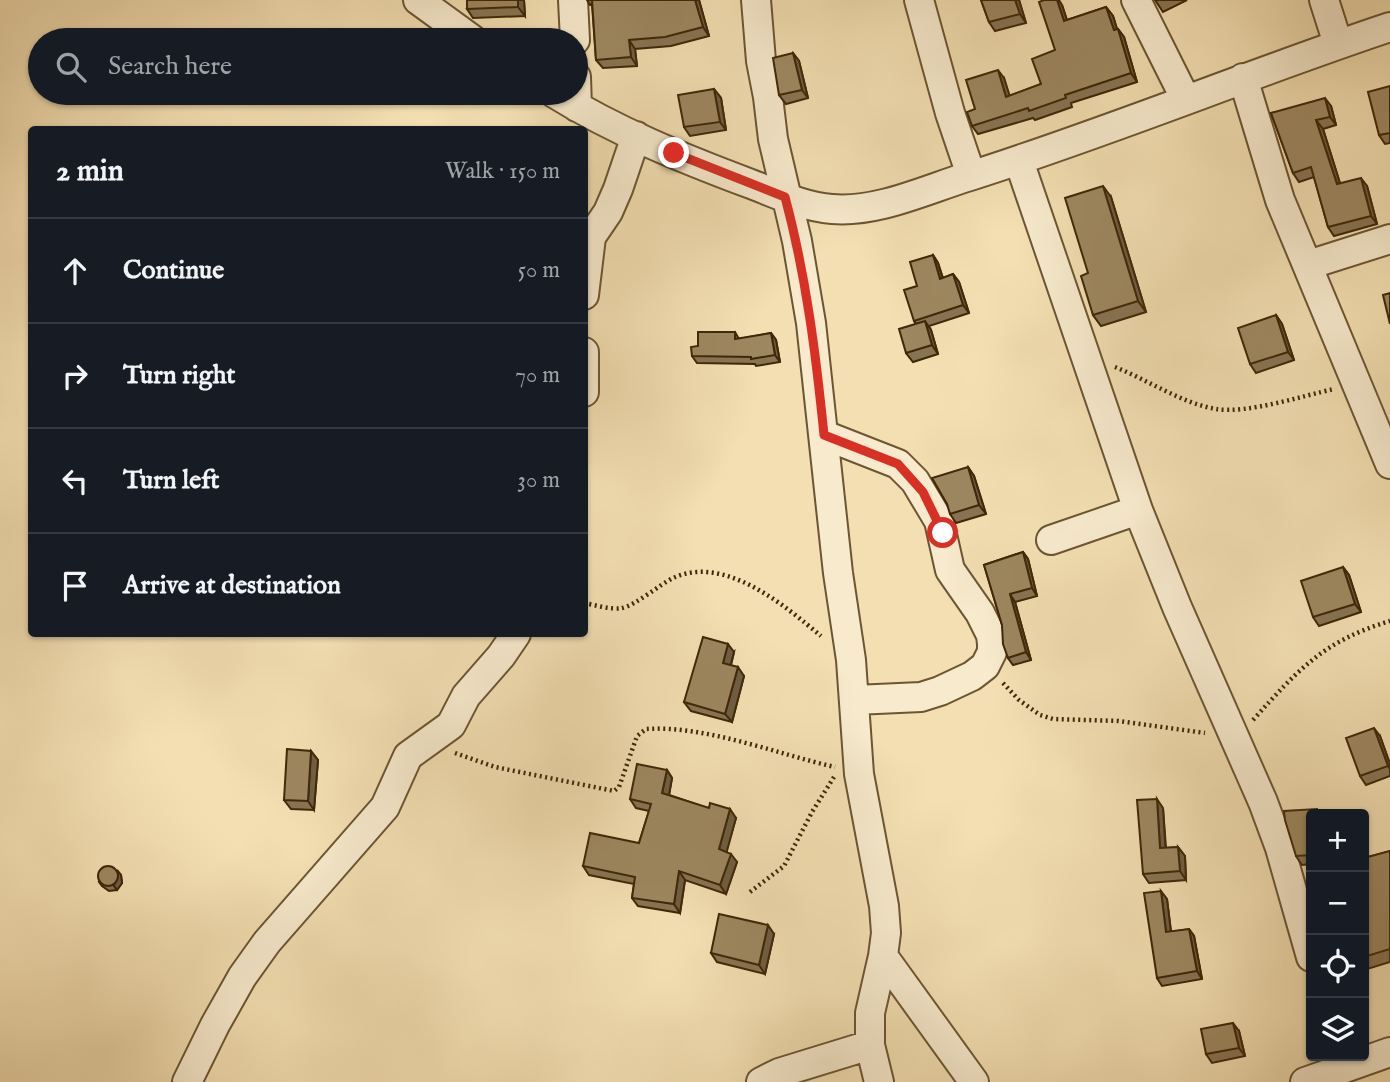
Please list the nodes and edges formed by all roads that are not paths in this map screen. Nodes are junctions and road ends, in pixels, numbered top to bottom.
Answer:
1 (418, 0) edge
2 (573, 0) edge
3 (756, 0) edge
4 (919, 0) edge
5 (1136, 0) edge
6 (1324, 0) edge
7 (1390, 27) edge
8 (456, 28) edge
9 (574, 28) edge
10 (1338, 44) junction
11 (1242, 78) junction
12 (1186, 100) junction
13 (575, 105) edge
14 (636, 136) junction
15 (1019, 161) junction
16 (971, 175) junction
17 (785, 197) junction
18 (1390, 239) edge
19 (588, 262) edge
20 (1308, 265) junction
21 (824, 435) junction
22 (1387, 451) edge
23 (1138, 510) junction
24 (1051, 540) dead end
25 (514, 637) edge
26 (855, 700) junction
27 (1306, 939) edge
28 (883, 956) junction
29 (870, 1045) junction
30 (1390, 1052) edge
31 (1332, 1063) edge
32 (187, 1082) edge
33 (761, 1082) edge
34 (879, 1082) edge
35 (974, 1082) edge
36 (1305, 1082) edge

1 - 8 street
2 - 9 street
3 - 17 street
4 - 16 street
5 - 12 street
6 - 10 street
7 - 10 street
10 - 11 street
11 - 12 street
11 - 20 street
12 - 15 street
13 - 14 street
14 - 17 street
14 - 19 street
15 - 16 street
15 - 23 street
16 - 17 street
17 - 21 street
18 - 20 street
20 - 22 street
21 - 26 street
21 - 26 street
23 - 24 street
23 - 27 street
25 - 32 street
26 - 28 street
28 - 29 street
28 - 35 street
29 - 33 street
29 - 34 street
30 - 31 street
31 - 36 street

